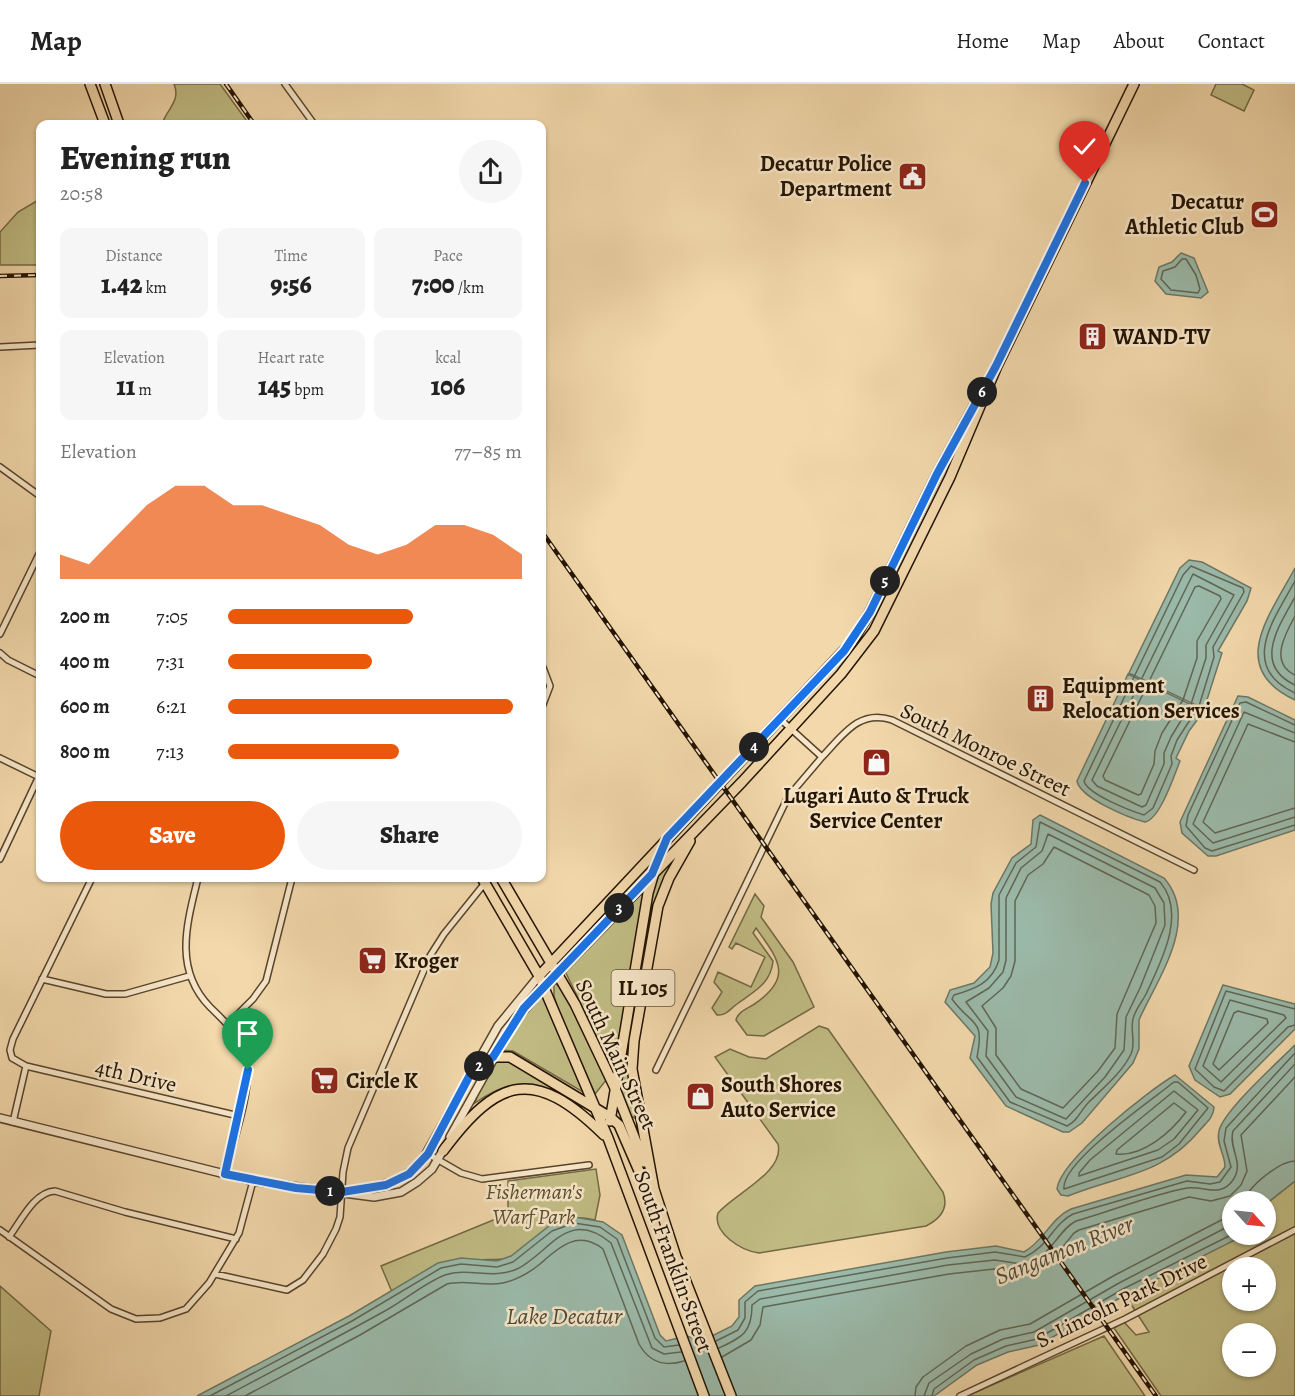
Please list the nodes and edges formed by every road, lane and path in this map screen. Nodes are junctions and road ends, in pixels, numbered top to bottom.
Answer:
1 (90, 84) edge
2 (105, 84) edge
3 (285, 84) edge
4 (1134, 84) edge
5 (104, 120) edge
6 (118, 120) edge
7 (311, 120) edge
8 (36, 345) edge
9 (0, 347) edge
10 (996, 366) junction
11 (0, 467) edge
12 (36, 493) edge
13 (36, 560) edge
14 (0, 634) edge
15 (0, 653) edge
16 (36, 674) edge
17 (546, 676) edge
18 (546, 696) edge
19 (780, 719) junction
20 (791, 729) junction
21 (822, 756) junction
22 (0, 758) edge
23 (36, 773) edge
24 (36, 783) edge
25 (720, 803) junction
26 (667, 838) junction
27 (0, 859) edge
28 (1194, 870) dead end
29 (652, 874) junction
30 (90, 882) edge
31 (197, 882) edge
32 (291, 882) edge
33 (484, 882) edge
34 (488, 882) edge
35 (503, 882) edge
36 (552, 962) junction
37 (557, 973) junction
38 (189, 976) junction
39 (539, 976) junction
40 (42, 979) junction
41 (544, 987) junction
42 (228, 1024) junction
43 (493, 1057) junction
44 (26, 1066) junction
45 (657, 1070) dead end
46 (471, 1073) junction
47 (615, 1086) junction
48 (594, 1107) junction
49 (239, 1116) junction
50 (610, 1116) junction
51 (0, 1120) edge
52 (12, 1122) junction
53 (608, 1138) junction
54 (428, 1154) junction
55 (440, 1156) junction
56 (589, 1165) dead end
57 (225, 1174) junction
58 (253, 1181) junction
59 (654, 1189) junction
60 (342, 1192) junction
61 (0, 1230) edge
62 (1295, 1230) edge
63 (9, 1237) junction
64 (236, 1239) junction
65 (678, 1263) junction
66 (215, 1274) junction
67 (704, 1396) edge
68 (731, 1396) edge
69 (960, 1396) edge

1 - 5 main road
2 - 6 main road
3 - 7 street
4 - 10 main road, IL 105
8 - 9 street
10 - 19 main road, IL 105
10 - 20 main road, IL 105
11 - 12 street
13 - 14 street
15 - 16 street
17 - 18 street
19 - 20 street
19 - 26 main road, IL 105
20 - 21 street
20 - 25 main road, IL 105
21 - 28 street, South Monroe Street
21 - 45 street, South Monroe Street
22 - 23 street
24 - 27 street
25 - 29 main road
25 - 59 main road, IL 105
26 - 29 main road, IL 105
26 - 36 main road
29 - 37 main road
29 - 47 main road, IL 105
30 - 40 street
31 - 38 street
32 - 42 street
33 - 60 street
34 - 39 main road, South Main Street
35 - 36 main road, South Main Street
36 - 37 main road, South Main Street
36 - 39 main road
37 - 41 main road
37 - 47 main road, South Main Street
38 - 40 street
38 - 42 street
39 - 41 main road, South Main Street
39 - 46 street
40 - 44 street
41 - 43 street
41 - 48 main road, South Main Street
42 - 49 street
43 - 46 main road
43 - 48 main road
43 - 55 street
44 - 49 street, 4th Drive
44 - 52 street
46 - 54 street
47 - 50 main road, IL 105
47 - 59 main road, South Main Street
48 - 50 main road
48 - 53 main road, South Franklin Street
49 - 57 street
50 - 53 main road, IL 105
50 - 65 main road
51 - 52 street
52 - 57 street
53 - 55 main road
53 - 67 main road, South Franklin Street / IL 105
54 - 55 street
54 - 60 street
55 - 56 street
55 - 60 street
57 - 58 street
58 - 60 street
58 - 64 street
59 - 65 main road, IL 105
60 - 66 street
61 - 63 street
62 - 69 street, S. Lincoln Park Drive
63 - 64 street
63 - 66 street
64 - 66 street
65 - 68 main road, IL 105

